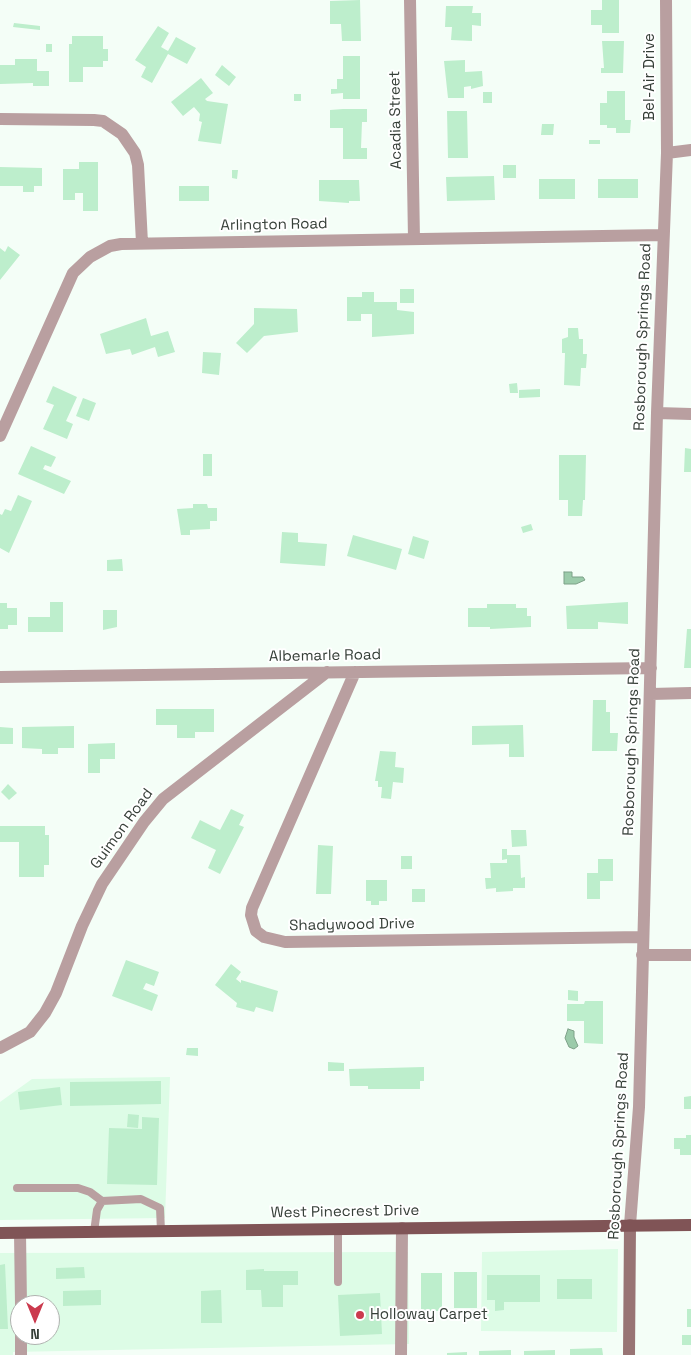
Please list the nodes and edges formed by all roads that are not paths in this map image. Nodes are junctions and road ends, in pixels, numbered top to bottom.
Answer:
1 (410, 0) edge
2 (666, 0) edge
3 (0, 119) edge
4 (691, 150) edge
5 (667, 153) junction
6 (663, 235) junction
7 (414, 239) junction
8 (142, 244) junction
9 (657, 413) junction
10 (691, 414) edge
11 (0, 436) edge
12 (651, 668) junction
13 (327, 672) junction
14 (355, 672) junction
15 (0, 677) edge
16 (691, 693) edge
17 (650, 694) junction
18 (643, 937) junction
19 (642, 955) junction
20 (691, 955) edge
21 (0, 1048) edge
22 (18, 1188) dead end
23 (102, 1201) junction
24 (630, 1225) junction
25 (691, 1225) edge
26 (338, 1228) junction
27 (402, 1228) junction
28 (161, 1231) junction
29 (94, 1232) junction
30 (0, 1233) edge
31 (20, 1233) junction
32 (338, 1282) dead end
33 (20, 1295) edge
34 (402, 1355) edge
35 (629, 1355) edge

1 - 7 street, Acadia Street
2 - 5 street, Bel-Air Drive
3 - 8 street
4 - 5 street
5 - 6 street, Rosborough Springs Road
6 - 7 street, Arlington Road
6 - 9 street, Rosborough Springs Road
7 - 8 street, Arlington Road
8 - 11 street, Arlington Road
9 - 10 street
9 - 12 street, Rosborough Springs Road
12 - 14 street, Albemarle Road
12 - 17 street, Rosborough Springs Road
13 - 14 street, Albemarle Road
13 - 15 street, Albemarle Road
13 - 21 street, Guimon Road
14 - 18 street, Shadywood Drive
16 - 17 street
17 - 18 street, Rosborough Springs Road
18 - 19 street, Rosborough Springs Road
19 - 20 street
19 - 24 street, Rosborough Springs Road
22 - 23 lane
23 - 28 lane
23 - 29 lane
24 - 25 main road, West Pinecrest Drive
24 - 27 main road, West Pinecrest Drive
24 - 35 street, Rosborough Springs Road
26 - 27 main road, West Pinecrest Drive
26 - 28 main road, West Pinecrest Drive
26 - 32 lane
27 - 34 street
28 - 29 main road, West Pinecrest Drive
29 - 31 main road, West Pinecrest Drive
30 - 31 main road, West Pinecrest Drive
31 - 33 street

